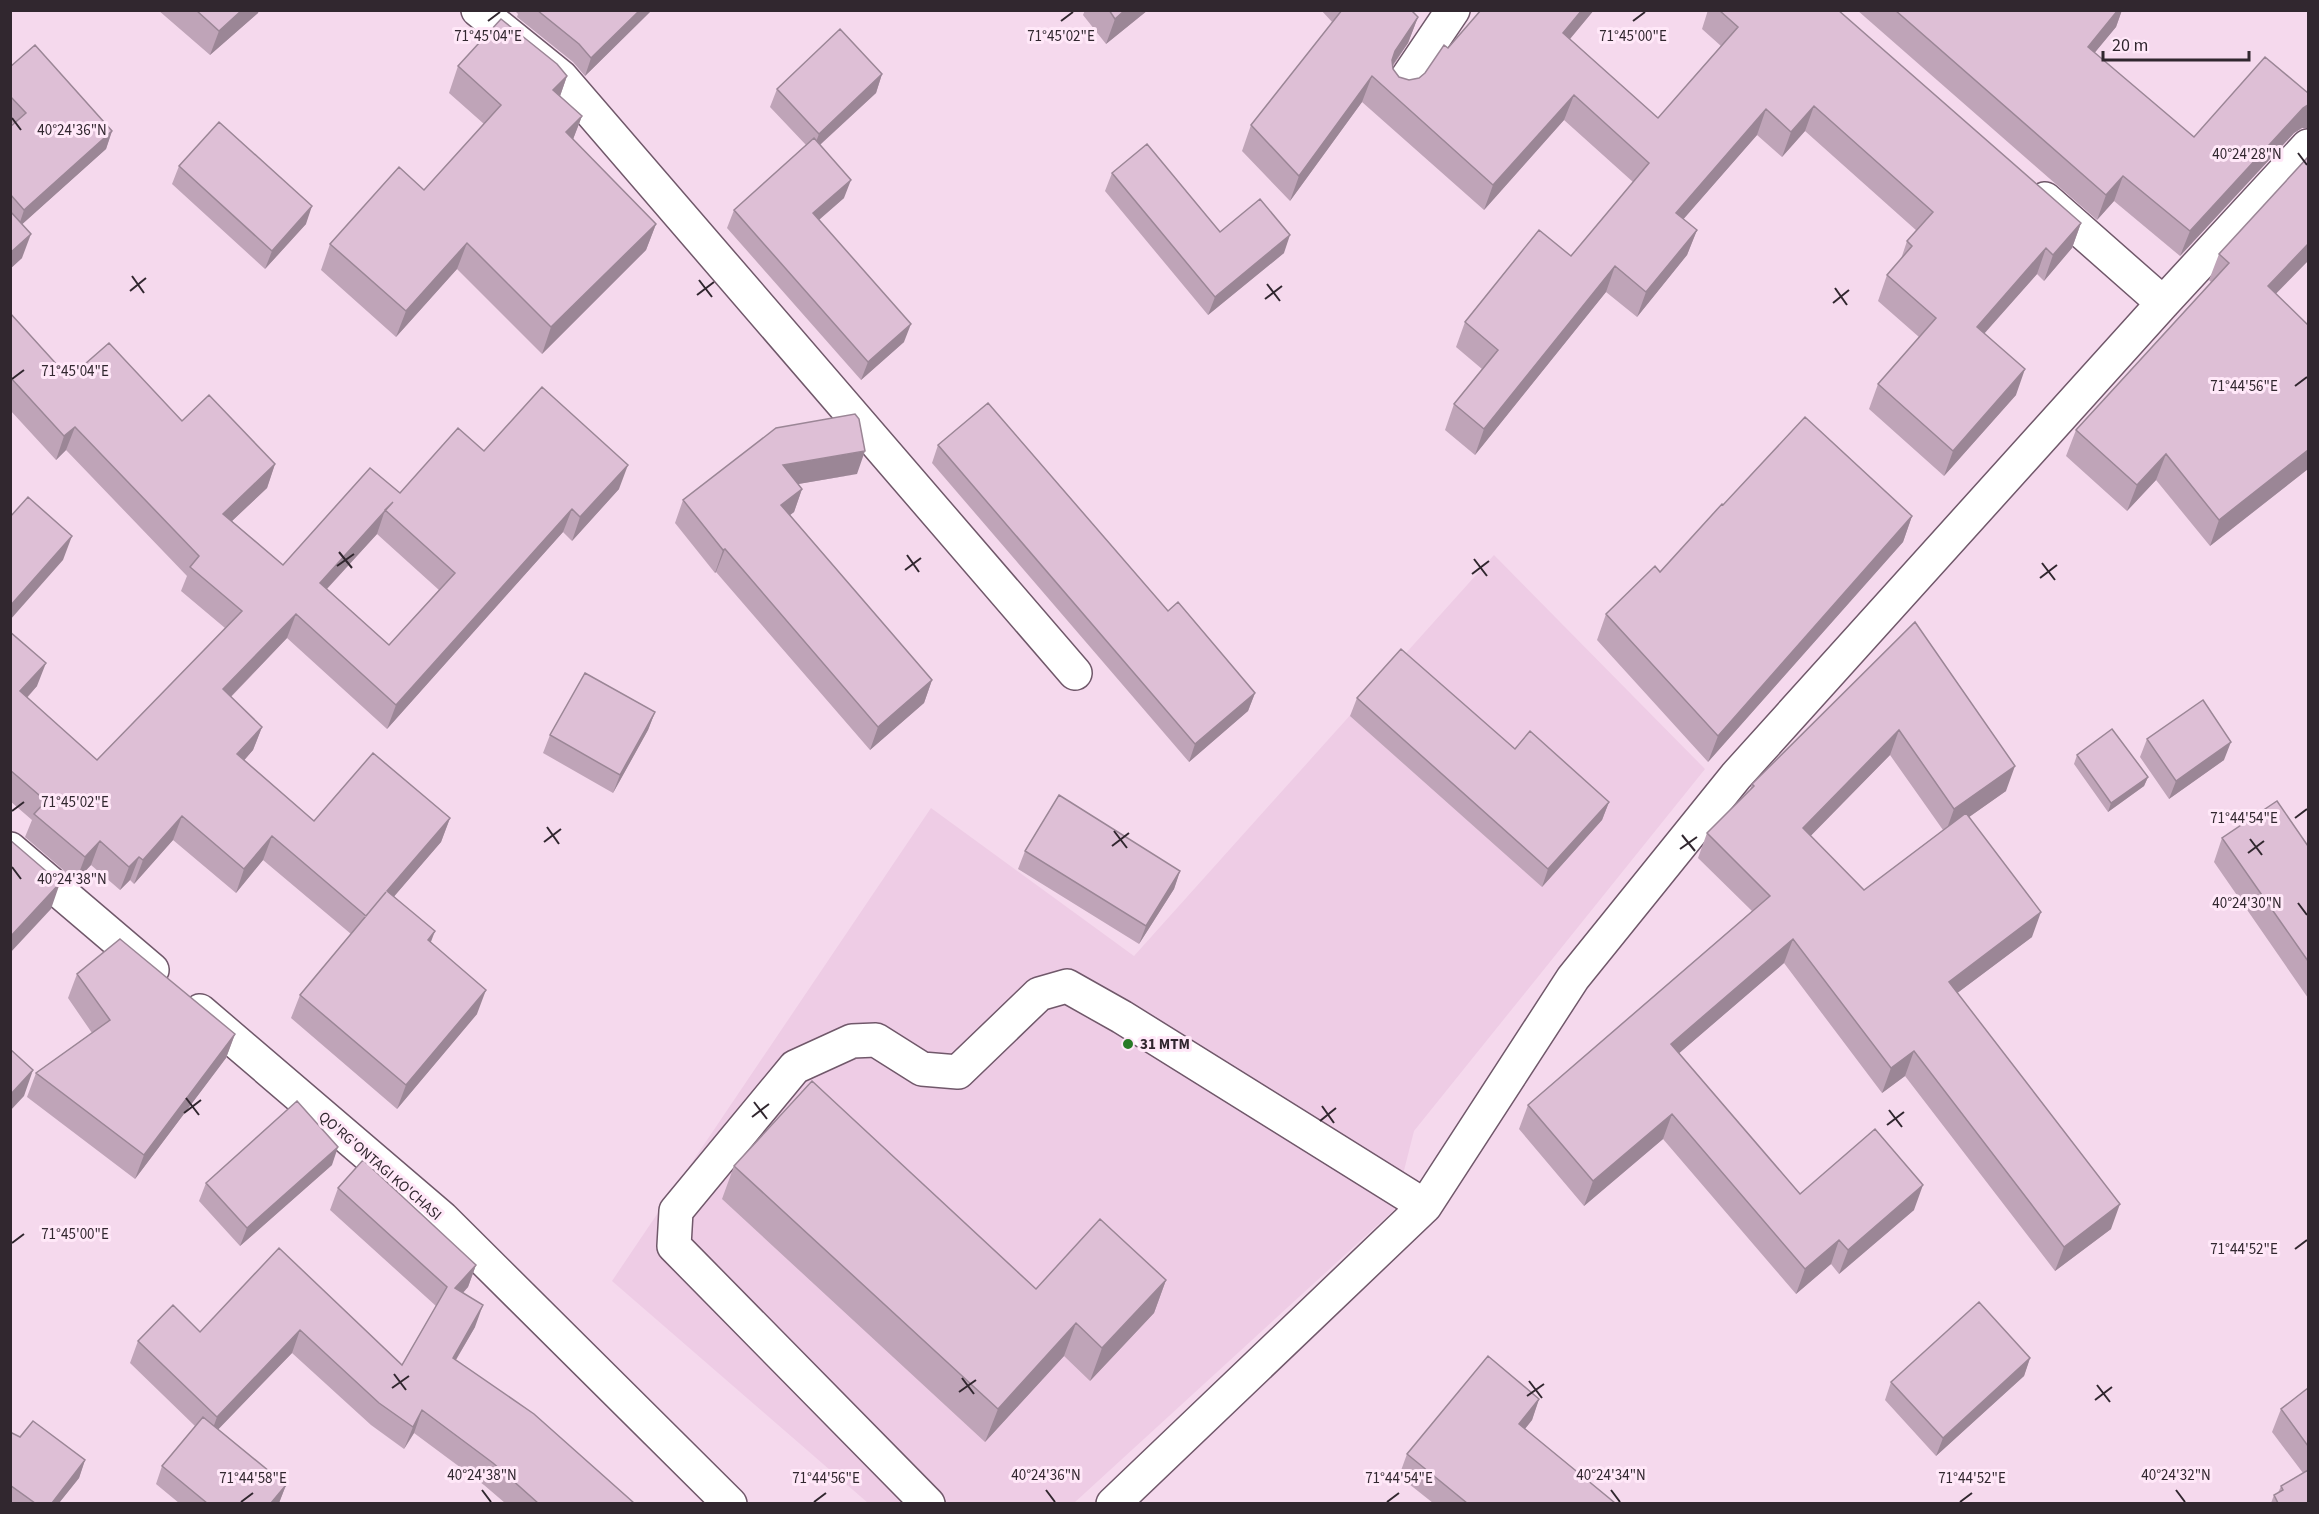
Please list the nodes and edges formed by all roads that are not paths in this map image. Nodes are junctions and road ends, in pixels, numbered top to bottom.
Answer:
1 (478, 10) edge
2 (1453, 10) edge
3 (1401, 87) edge
4 (2308, 146) edge
5 (2022, 180) edge
6 (2163, 303) junction
7 (1075, 673) dead end
8 (10, 849) edge
9 (1425, 1206) junction
10 (730, 1503) edge
11 (927, 1503) edge
12 (1113, 1503) edge

1 - 7 street
2 - 3 street
4 - 6 street
5 - 6 street
6 - 9 street
8 - 10 street, QO'RG'ONTAGI KO'CHASI
9 - 11 street
9 - 12 street

